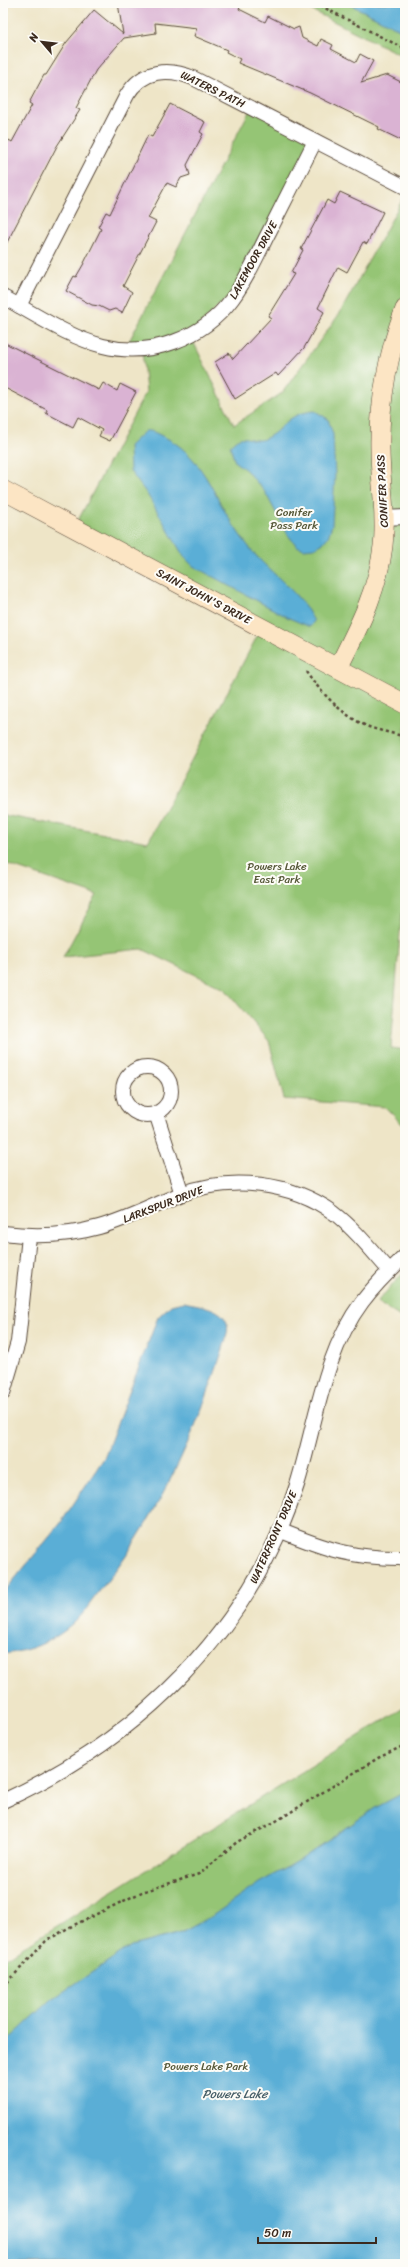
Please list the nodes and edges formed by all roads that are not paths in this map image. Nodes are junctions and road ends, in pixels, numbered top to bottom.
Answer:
1 (316, 141) junction
2 (405, 187) edge
3 (3, 297) edge
4 (19, 306) junction
5 (405, 309) edge
6 (3, 490) edge
7 (405, 517) edge
8 (384, 518) junction
9 (338, 668) junction
10 (405, 704) edge
11 (156, 1113) dead end
12 (182, 1194) junction
13 (3, 1233) edge
14 (29, 1236) junction
15 (405, 1256) edge
16 (389, 1270) junction
17 (3, 1393) edge
18 (279, 1530) junction
19 (405, 1558) edge
20 (3, 1801) edge

1 - 2 street, WATERS PATH
1 - 4 street, LAKEMOOR DRIVE
1 - 4 street, WATERS PATH
3 - 4 street, LAKEMOOR DRIVE
5 - 8 street, CONIFER PASS
6 - 9 street, SAINT JOHN'S DRIVE
7 - 8 street
8 - 9 street, CONIFER PASS
9 - 10 street, SAINT JOHN'S DRIVE
11 - 12 street
12 - 14 street, LARKSPUR DRIVE
12 - 16 street, LARKSPUR DRIVE
13 - 14 street, LARKSPUR DRIVE
14 - 17 street
15 - 16 street, WATERFRONT DRIVE
16 - 18 street, WATERFRONT DRIVE
18 - 19 street
18 - 20 street, WATERFRONT DRIVE

